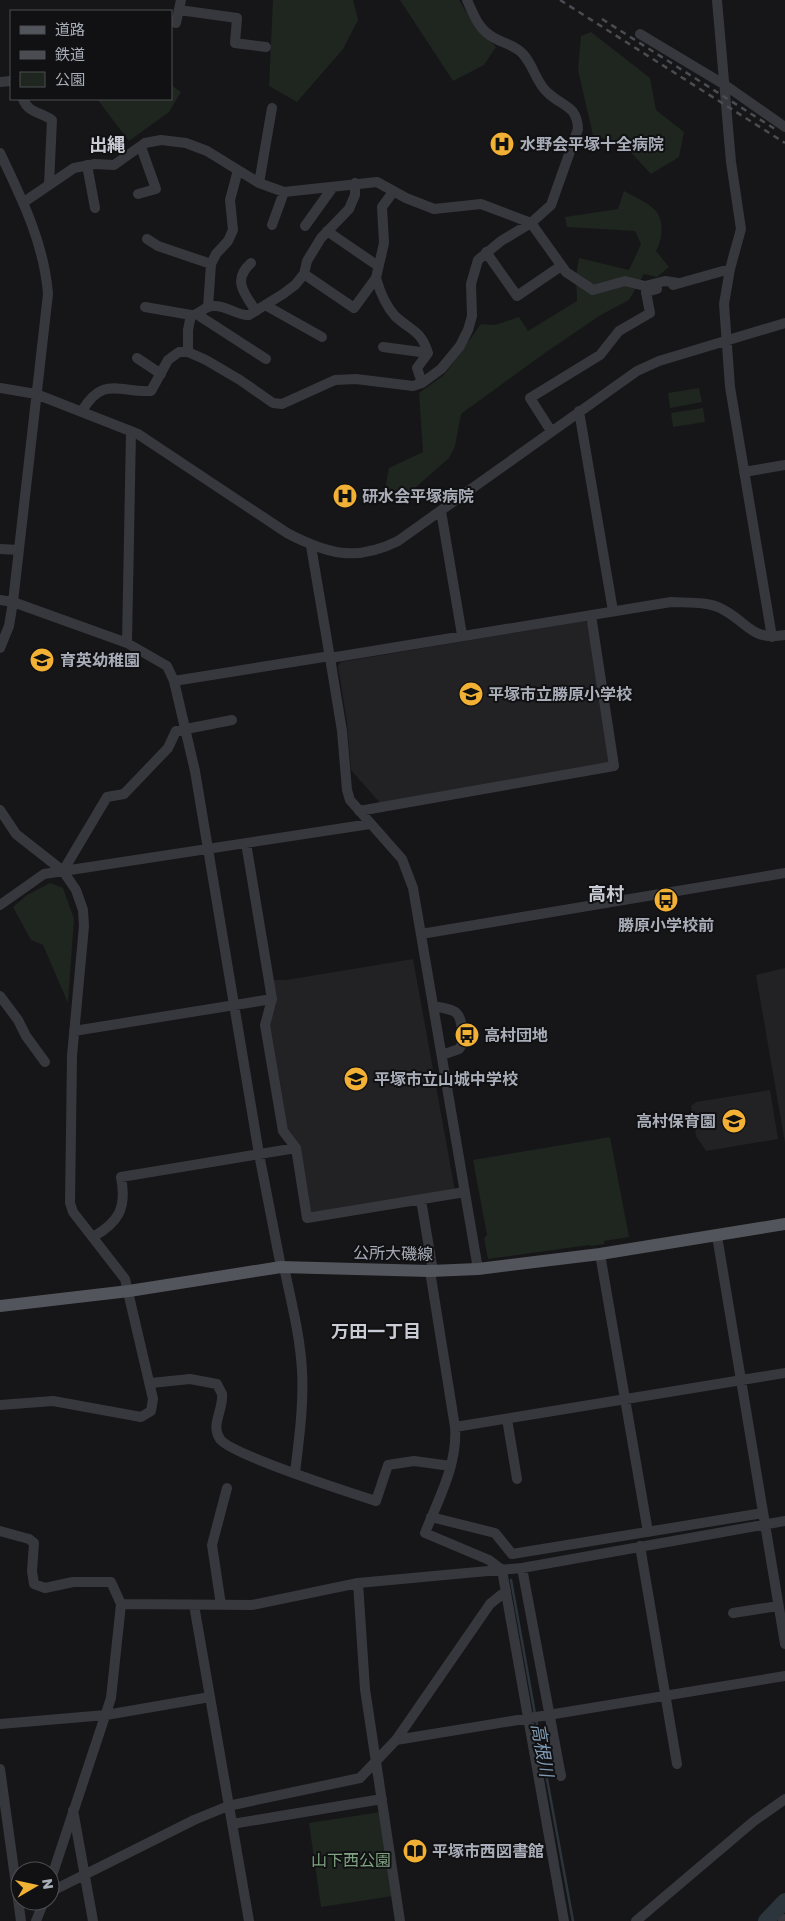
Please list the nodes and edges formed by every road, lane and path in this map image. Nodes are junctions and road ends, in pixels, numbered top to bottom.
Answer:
1 (467, 0) edge
2 (717, 0) edge
3 (180, 5) edge
4 (176, 23) dead end
5 (640, 34) dead end
6 (266, 47) dead end
7 (725, 85) junction
8 (23, 100) edge
9 (272, 108) dead end
10 (785, 127) edge
11 (142, 147) junction
12 (0, 154) edge
13 (87, 165) junction
14 (238, 170) junction
15 (259, 183) junction
16 (355, 183) junction
17 (49, 184) junction
18 (333, 187) junction
19 (284, 192) junction
20 (393, 192) junction
21 (138, 194) dead end
22 (24, 202) junction
23 (95, 208) dead end
24 (531, 223) junction
25 (272, 225) dead end
26 (305, 226) dead end
27 (327, 231) junction
28 (147, 239) dead end
29 (486, 252) junction
30 (251, 263) dead end
31 (211, 264) junction
32 (378, 266) junction
33 (561, 266) junction
34 (730, 269) junction
35 (304, 274) junction
36 (376, 278) junction
37 (678, 284) junction
38 (208, 306) junction
39 (145, 307) dead end
40 (260, 308) junction
41 (194, 315) junction
42 (785, 323) edge
43 (322, 337) dead end
44 (726, 342) junction
45 (383, 347) dead end
46 (188, 352) junction
47 (428, 353) junction
48 (137, 358) dead end
49 (266, 359) dead end
50 (161, 374) junction
51 (422, 383) junction
52 (0, 388) edge
53 (36, 394) junction
54 (82, 411) junction
55 (579, 411) junction
56 (131, 431) junction
57 (551, 431) junction
58 (785, 465) edge
59 (744, 472) junction
60 (441, 511) junction
61 (311, 546) junction
62 (0, 549) edge
63 (19, 550) junction
64 (0, 600) edge
65 (13, 602) junction
66 (613, 611) junction
67 (590, 615) junction
68 (462, 635) junction
69 (785, 635) edge
70 (772, 637) junction
71 (127, 642) junction
72 (0, 648) edge
73 (330, 657) junction
74 (174, 681) junction
75 (232, 720) dead end
76 (185, 728) junction
77 (0, 810) edge
78 (359, 811) junction
79 (370, 824) junction
80 (246, 843) junction
81 (208, 849) junction
82 (63, 871) junction
83 (785, 873) edge
84 (0, 905) edge
85 (421, 934) junction
86 (0, 996) edge
87 (272, 999) junction
88 (236, 1005) junction
89 (433, 1006) junction
90 (74, 1031) junction
91 (442, 1055) junction
92 (45, 1062) dead end
93 (296, 1148) junction
94 (259, 1154) junction
95 (465, 1192) junction
96 (421, 1200) junction
97 (785, 1224) edge
98 (717, 1236) junction
99 (94, 1237) junction
100 (600, 1254) junction
101 (283, 1267) junction
102 (478, 1269) junction
103 (432, 1271) junction
104 (129, 1291) junction
105 (0, 1306) edge
106 (785, 1373) edge
107 (741, 1380) junction
108 (151, 1384) junction
109 (626, 1399) junction
110 (0, 1405) edge
111 (507, 1419) junction
112 (455, 1427) junction
113 (450, 1466) junction
114 (295, 1473) junction
115 (517, 1479) dead end
116 (227, 1488) dead end
117 (763, 1513) junction
118 (431, 1517) junction
119 (785, 1521) edge
120 (765, 1524) junction
121 (0, 1531) edge
122 (648, 1532) junction
123 (640, 1546) junction
124 (522, 1568) junction
125 (502, 1570) junction
126 (780, 1580) edge
127 (358, 1583) junction
128 (506, 1591) junction
129 (121, 1604) junction
130 (221, 1605) junction
131 (194, 1606) junction
132 (778, 1606) junction
133 (732, 1614) dead end
134 (785, 1644) edge
135 (785, 1676) edge
136 (664, 1695) junction
137 (210, 1697) junction
138 (106, 1715) junction
139 (550, 1715) junction
140 (529, 1719) junction
141 (0, 1724) edge
142 (396, 1740) junction
143 (376, 1763) junction
144 (677, 1764) dead end
145 (0, 1769) edge
146 (561, 1776) dead end
147 (382, 1799) junction
148 (785, 1799) edge
149 (2, 1800) edge
150 (228, 1806) junction
151 (73, 1809) junction
152 (232, 1824) junction
153 (57, 1861) edge
154 (85, 1873) junction
155 (60, 1887) edge
156 (21, 1921) edge
157 (93, 1921) edge
158 (249, 1921) edge
159 (400, 1921) edge
160 (564, 1921) edge
161 (636, 1921) edge

1 - 24 street
2 - 7 street
3 - 4 street
3 - 6 street
5 - 7 street
7 - 10 street
7 - 34 street
8 - 17 street
9 - 15 street
11 - 13 street
11 - 14 street
11 - 21 street
12 - 22 street
13 - 17 street
13 - 23 street
14 - 15 street
14 - 31 street
15 - 19 street
16 - 18 street
16 - 20 street
16 - 27 street
17 - 22 street
18 - 19 street
18 - 26 street
19 - 25 street
20 - 24 street
20 - 32 street
22 - 53 street
24 - 29 street
24 - 33 street
27 - 32 street
27 - 35 street
28 - 31 street
29 - 33 street
29 - 51 street
30 - 40 street
31 - 38 street
32 - 36 street
33 - 37 street
34 - 37 street
34 - 44 street
35 - 36 street
35 - 40 street
36 - 47 street
37 - 57 street
38 - 40 street
38 - 41 street
39 - 41 street
40 - 43 street
41 - 46 street
41 - 49 street
42 - 44 street
44 - 55 street
44 - 59 street
45 - 47 street
46 - 50 street
46 - 51 street
47 - 51 street
48 - 50 street
50 - 54 street
52 - 53 street
53 - 54 street
53 - 63 street
54 - 56 street
55 - 57 street
55 - 66 street
56 - 61 street
56 - 71 street
57 - 60 street
58 - 59 street
59 - 70 street
60 - 61 street
60 - 68 street
61 - 73 street
62 - 63 street
63 - 65 street
64 - 65 street
65 - 71 street
65 - 72 street
66 - 67 street
66 - 70 street
67 - 68 street
67 - 78 street
68 - 73 street
69 - 70 street
71 - 74 street
73 - 74 street
73 - 78 street
74 - 76 street
75 - 76 street
76 - 81 street
76 - 82 street
77 - 82 street
78 - 79 street
79 - 80 street
79 - 85 street
80 - 81 street
80 - 87 street
81 - 82 street
81 - 88 street
82 - 84 street
82 - 90 street
83 - 85 street
85 - 89 street
86 - 92 street
87 - 88 street
87 - 93 street
88 - 90 street
88 - 94 street
89 - 91 street
89 - 91 street
90 - 99 street
91 - 95 street
93 - 94 street
93 - 96 street
94 - 99 street
94 - 101 street
95 - 96 street
95 - 102 street
96 - 103 street
97 - 98 main road, 公所大磯線
98 - 100 main road, 公所大磯線
98 - 107 street
99 - 104 street
100 - 102 main road, 公所大磯線
100 - 109 street
101 - 103 main road, 公所大磯線
101 - 104 main road, 公所大磯線
101 - 114 street
102 - 103 main road, 公所大磯線
103 - 112 street
104 - 105 main road, 公所大磯線
104 - 108 street
106 - 107 street
107 - 109 street
107 - 117 street
108 - 110 street
108 - 114 street
109 - 111 street
109 - 122 street
111 - 112 street
111 - 115 street
112 - 113 street
113 - 114 street
113 - 118 street
116 - 130 street
117 - 120 street
117 - 122 street
118 - 122 street
118 - 125 street
119 - 120 street
120 - 123 street
120 - 126 street
121 - 129 street
123 - 124 street
123 - 136 street
124 - 125 street
124 - 139 street
125 - 127 street
125 - 128 street
126 - 132 street
127 - 130 street
127 - 143 street
128 - 140 street
128 - 142 street
129 - 131 street
129 - 138 street
130 - 131 street
131 - 137 street
132 - 133 street
132 - 134 street
135 - 136 street
136 - 139 street
136 - 144 street
137 - 138 street
137 - 150 street
138 - 141 street
138 - 151 street
139 - 140 street
139 - 146 street
140 - 142 street
140 - 160 street
142 - 143 street
143 - 147 street
143 - 150 street
145 - 149 street
147 - 152 street
147 - 159 street
148 - 161 street
149 - 156 street
150 - 152 street
150 - 154 street
151 - 153 street
151 - 154 street
152 - 158 street
154 - 155 street
154 - 157 street

